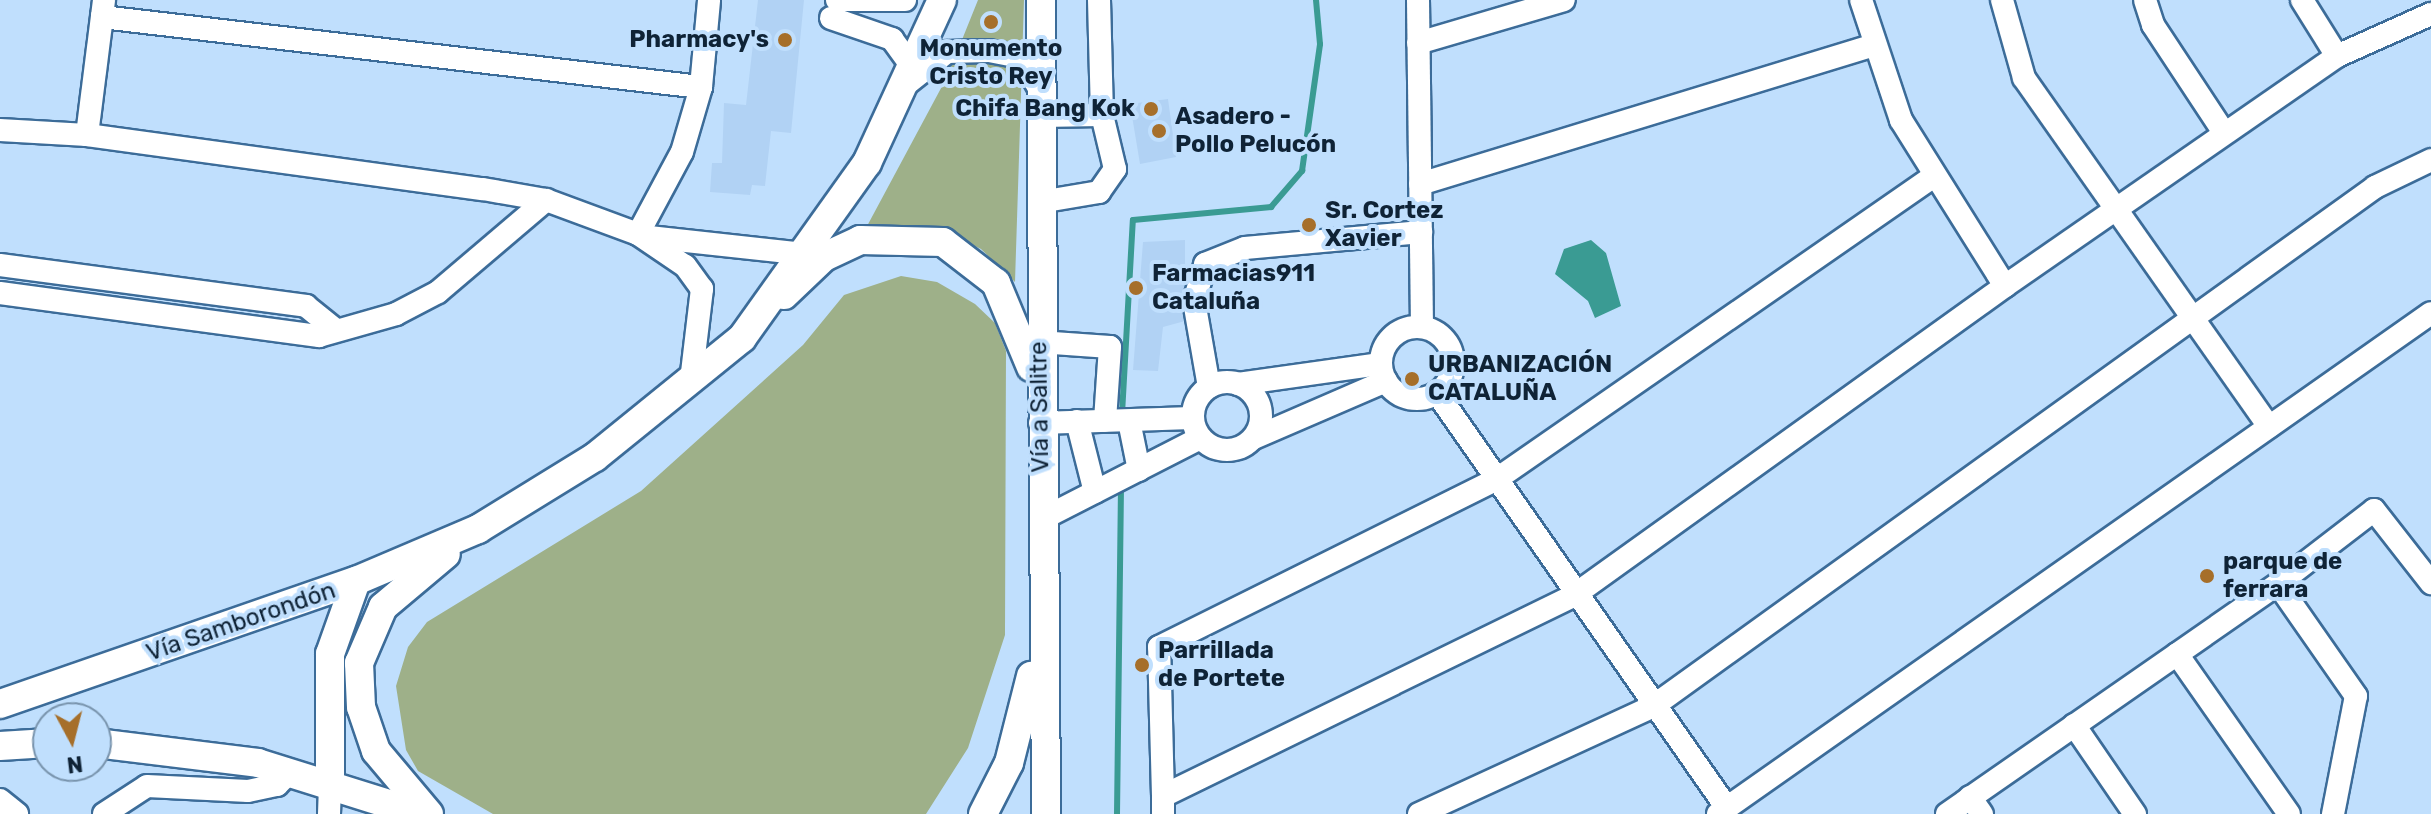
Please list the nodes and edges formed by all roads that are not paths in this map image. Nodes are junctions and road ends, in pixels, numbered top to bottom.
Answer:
1 (709, 0) edge
2 (905, 0) edge
3 (942, 0) edge
4 (1099, 0) edge
5 (1418, 0) edge
6 (1564, 0) edge
7 (1861, 0) edge
8 (2002, 0) edge
9 (2145, 0) edge
10 (2302, 0) edge
11 (1048, 1) edge
12 (882, 4) junction
13 (103, 8) edge
14 (834, 9) edge
15 (2431, 14) edge
16 (877, 33) junction
17 (1418, 43) junction
18 (1875, 45) junction
19 (2337, 56) junction
20 (910, 77) junction
21 (701, 87) junction
22 (1040, 105) junction
23 (1102, 115) junction
24 (0, 130) edge
25 (2223, 131) junction
26 (87, 135) junction
27 (2431, 160) edge
28 (1934, 176) junction
29 (1420, 184) junction
30 (546, 200) junction
31 (1040, 202) junction
32 (2116, 208) junction
33 (1421, 232) junction
34 (643, 235) junction
35 (797, 253) junction
36 (0, 265) edge
37 (2005, 286) junction
38 (0, 293) edge
39 (2431, 313) edge
40 (2193, 317) junction
41 (1422, 327) junction
42 (336, 330) junction
43 (742, 338) junction
44 (1039, 342) junction
45 (1383, 373) junction
46 (691, 381) junction
47 (1238, 384) junction
48 (1209, 387) junction
49 (1038, 390) junction
50 (1437, 393) junction
51 (1077, 421) junction
52 (1105, 421) junction
53 (1129, 421) junction
54 (1040, 423) junction
55 (2269, 427) junction
56 (1196, 428) junction
57 (1254, 438) junction
58 (1139, 470) junction
59 (1494, 481) junction
60 (1095, 492) junction
61 (1042, 519) junction
62 (478, 529) junction
63 (356, 581) junction
64 (2431, 583) edge
65 (2278, 584) junction
66 (1573, 596) junction
67 (1041, 612) junction
68 (2177, 654) junction
69 (0, 704) edge
70 (1652, 707) junction
71 (2074, 725) junction
72 (32, 744) edge
73 (112, 744) edge
74 (0, 746) edge
75 (290, 772) junction
76 (330, 782) junction
77 (0, 800) edge
78 (1163, 805) edge
79 (1976, 806) edge
80 (1722, 811) edge
81 (17, 814) edge
82 (104, 814) edge
83 (329, 814) edge
84 (421, 814) edge
85 (429, 814) edge
86 (983, 814) edge
87 (1046, 814) edge
88 (1419, 814) edge
89 (1947, 814) edge
90 (2135, 814) edge
91 (2289, 814) edge
92 (2333, 814) edge

1 - 21 street
2 - 12 street
3 - 20 main road
4 - 23 street
5 - 17 street
6 - 17 street
7 - 18 street
8 - 32 street
9 - 25 street
10 - 19 street
11 - 22 main road, Vía a Salitre
12 - 14 street
12 - 16 street
13 - 21 street
13 - 26 street
14 - 16 street
15 - 19 street
16 - 20 street
17 - 29 street
18 - 28 street
18 - 29 street
19 - 25 street
20 - 22 street
20 - 35 main road
21 - 34 street
22 - 23 street
22 - 31 main road, Vía a Salitre
23 - 31 street
24 - 26 street
25 - 32 street
26 - 30 street
27 - 40 street
28 - 37 street
28 - 59 street
29 - 33 street
30 - 34 street
30 - 42 street
31 - 44 main road, Vía a Salitre
32 - 37 street
32 - 40 street
33 - 41 street
33 - 48 street
34 - 35 street
34 - 46 street
35 - 43 main road
36 - 42 street
37 - 66 street
38 - 42 street
39 - 55 street
40 - 55 street
40 - 70 street
41 - 45 street
41 - 50 street
43 - 46 main road
43 - 49 main road
44 - 49 main road, Vía a Salitre
44 - 52 street
45 - 47 street
45 - 50 street
45 - 57 street
46 - 62 main road
47 - 48 street
47 - 57 street
48 - 56 street
49 - 54 main road, Vía a Salitre
50 - 59 street
51 - 52 street
51 - 54 street
51 - 60 street
52 - 53 street
53 - 56 street
53 - 58 street
54 - 61 main road, Vía a Salitre
55 - 80 street
56 - 57 street
56 - 58 street
58 - 60 street
59 - 66 street
59 - 78 street
60 - 61 street
61 - 67 main road, Vía a Salitre
62 - 63 main road, Vía Samborondón
62 - 85 main road
63 - 69 main road, Vía Samborondón
63 - 76 main road
64 - 65 street
65 - 68 street
65 - 92 street
66 - 70 street
66 - 78 street
67 - 86 main road
67 - 87 main road, Vía a Salitre
68 - 71 street
68 - 91 street
70 - 80 street
70 - 88 street
71 - 79 street
71 - 90 street
72 - 74 main road
73 - 75 main road
75 - 76 main road
75 - 82 street
76 - 83 street
76 - 84 main road
77 - 81 street
79 - 89 street

